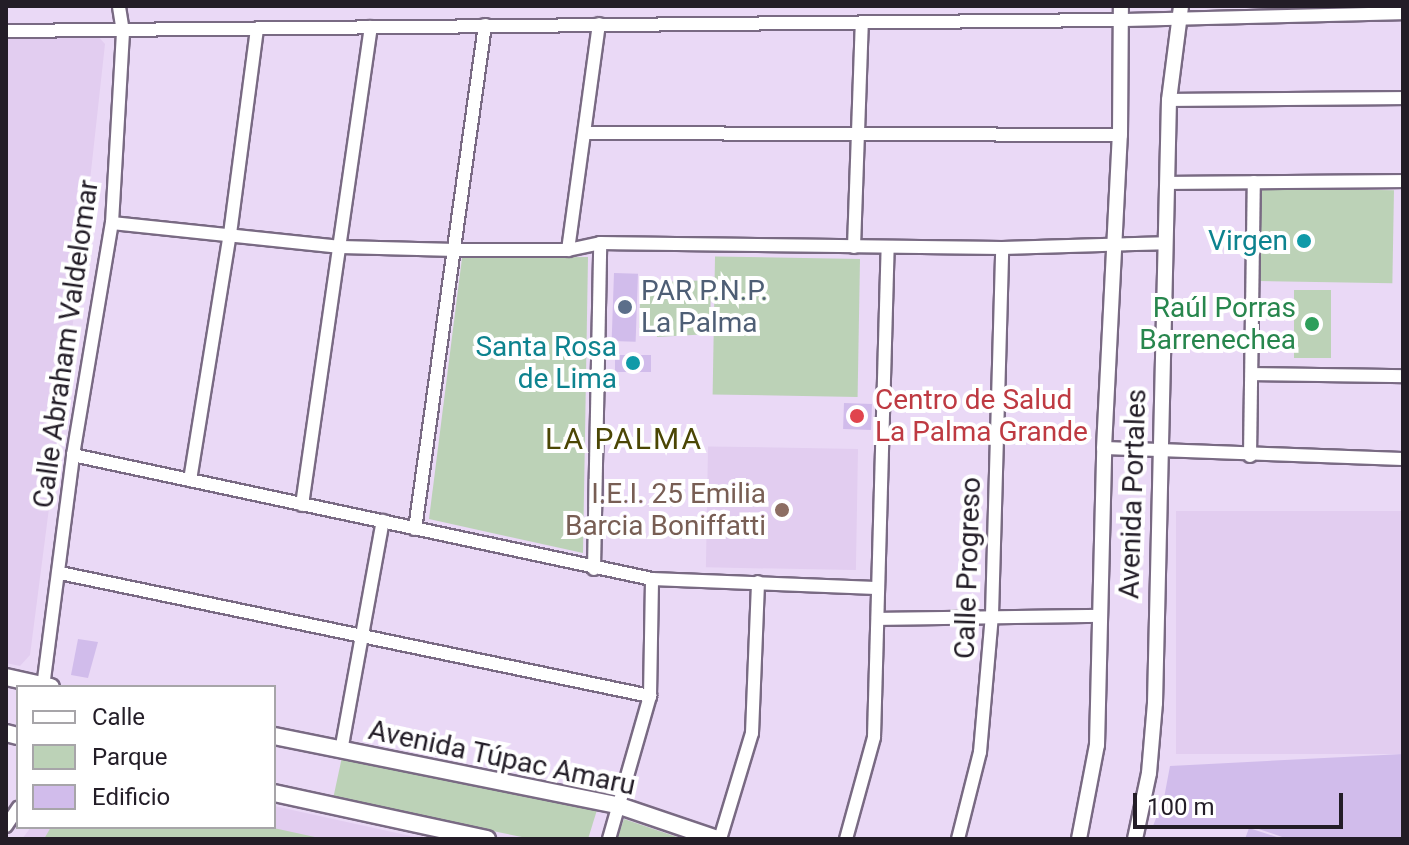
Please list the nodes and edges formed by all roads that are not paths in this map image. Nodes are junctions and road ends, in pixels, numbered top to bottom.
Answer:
1 (119, 6) edge
2 (1180, 11) edge
3 (1121, 13) edge
4 (1403, 13) edge
5 (862, 22) junction
6 (599, 24) junction
7 (485, 25) junction
8 (371, 27) junction
9 (257, 29) junction
10 (6, 31) edge
11 (123, 32) junction
12 (1403, 98) edge
13 (1169, 100) junction
14 (585, 133) junction
15 (859, 134) junction
16 (1120, 135) junction
17 (1403, 181) edge
18 (1254, 182) junction
19 (1167, 183) junction
20 (112, 223) junction
21 (230, 234) junction
22 (600, 243) junction
23 (1166, 243) junction
24 (1112, 245) junction
25 (341, 247) junction
26 (854, 247) junction
27 (888, 248) junction
28 (1002, 248) junction
29 (456, 250) junction
30 (568, 250) junction
31 (1254, 374) junction
32 (1403, 376) edge
33 (1104, 448) junction
34 (1161, 452) junction
35 (73, 455) junction
36 (1250, 456) junction
37 (1403, 459) edge
38 (190, 480) junction
39 (302, 505) junction
40 (383, 521) junction
41 (415, 529) junction
42 (594, 569) junction
43 (60, 573) junction
44 (652, 579) junction
45 (758, 582) junction
46 (876, 588) junction
47 (992, 615) junction
48 (1099, 616) junction
49 (878, 619) junction
50 (363, 635) junction
51 (6, 677) edge
52 (42, 685) edge
53 (46, 685) edge
54 (650, 696) junction
55 (276, 736) edge
56 (341, 751) junction
57 (276, 793) edge
58 (617, 805) junction
59 (487, 839) edge
60 (609, 839) edge
61 (718, 839) edge
62 (846, 839) edge
63 (958, 839) edge
64 (1079, 839) edge
65 (1135, 839) edge

1 - 11 street, Calle Abraham Valdelomar
2 - 3 street
2 - 4 street
2 - 13 street, Avenida Portales
3 - 5 street
3 - 16 street, Avenida Portales
5 - 6 street
5 - 15 street
6 - 7 street
6 - 14 street
7 - 8 street
7 - 29 street
8 - 9 street
8 - 25 street
9 - 11 street
9 - 21 street
10 - 11 street
11 - 20 street, Calle Abraham Valdelomar
12 - 13 street
13 - 19 street, Avenida Portales
14 - 15 street
14 - 30 street
15 - 16 street
15 - 26 street
16 - 24 street, Avenida Portales
17 - 18 street
18 - 19 street
18 - 31 street
19 - 23 street, Avenida Portales
20 - 21 street
20 - 35 street, Calle Abraham Valdelomar
21 - 25 street
21 - 38 street
22 - 26 street
22 - 30 street
22 - 42 street
23 - 24 street
23 - 34 street, Avenida Portales
24 - 28 street
24 - 33 street, Avenida Portales
25 - 29 street
25 - 39 street
26 - 27 street
27 - 28 street
27 - 46 street
28 - 47 street, Calle Progreso
29 - 30 street
29 - 41 street
31 - 32 street
31 - 36 street
33 - 34 street
33 - 48 street, Avenida Portales
34 - 36 street
34 - 65 street, Avenida Portales
35 - 38 street
35 - 43 street, Calle Abraham Valdelomar
36 - 37 street
38 - 39 street
39 - 40 street
40 - 41 street
40 - 50 street
41 - 42 street
42 - 44 street
43 - 50 street
43 - 53 street, Calle Abraham Valdelomar
44 - 45 street
44 - 54 street
45 - 46 street
45 - 61 street
46 - 49 street
47 - 48 street
47 - 49 street
47 - 63 street, Calle Progreso
48 - 64 street, Avenida Portales
49 - 62 street
50 - 54 street
50 - 56 street
51 - 52 main road
54 - 58 street
55 - 56 main road, Avenida Túpac Amaru
56 - 58 main road, Avenida Túpac Amaru
57 - 59 main road
58 - 60 street
58 - 61 main road, Avenida Túpac Amaru

